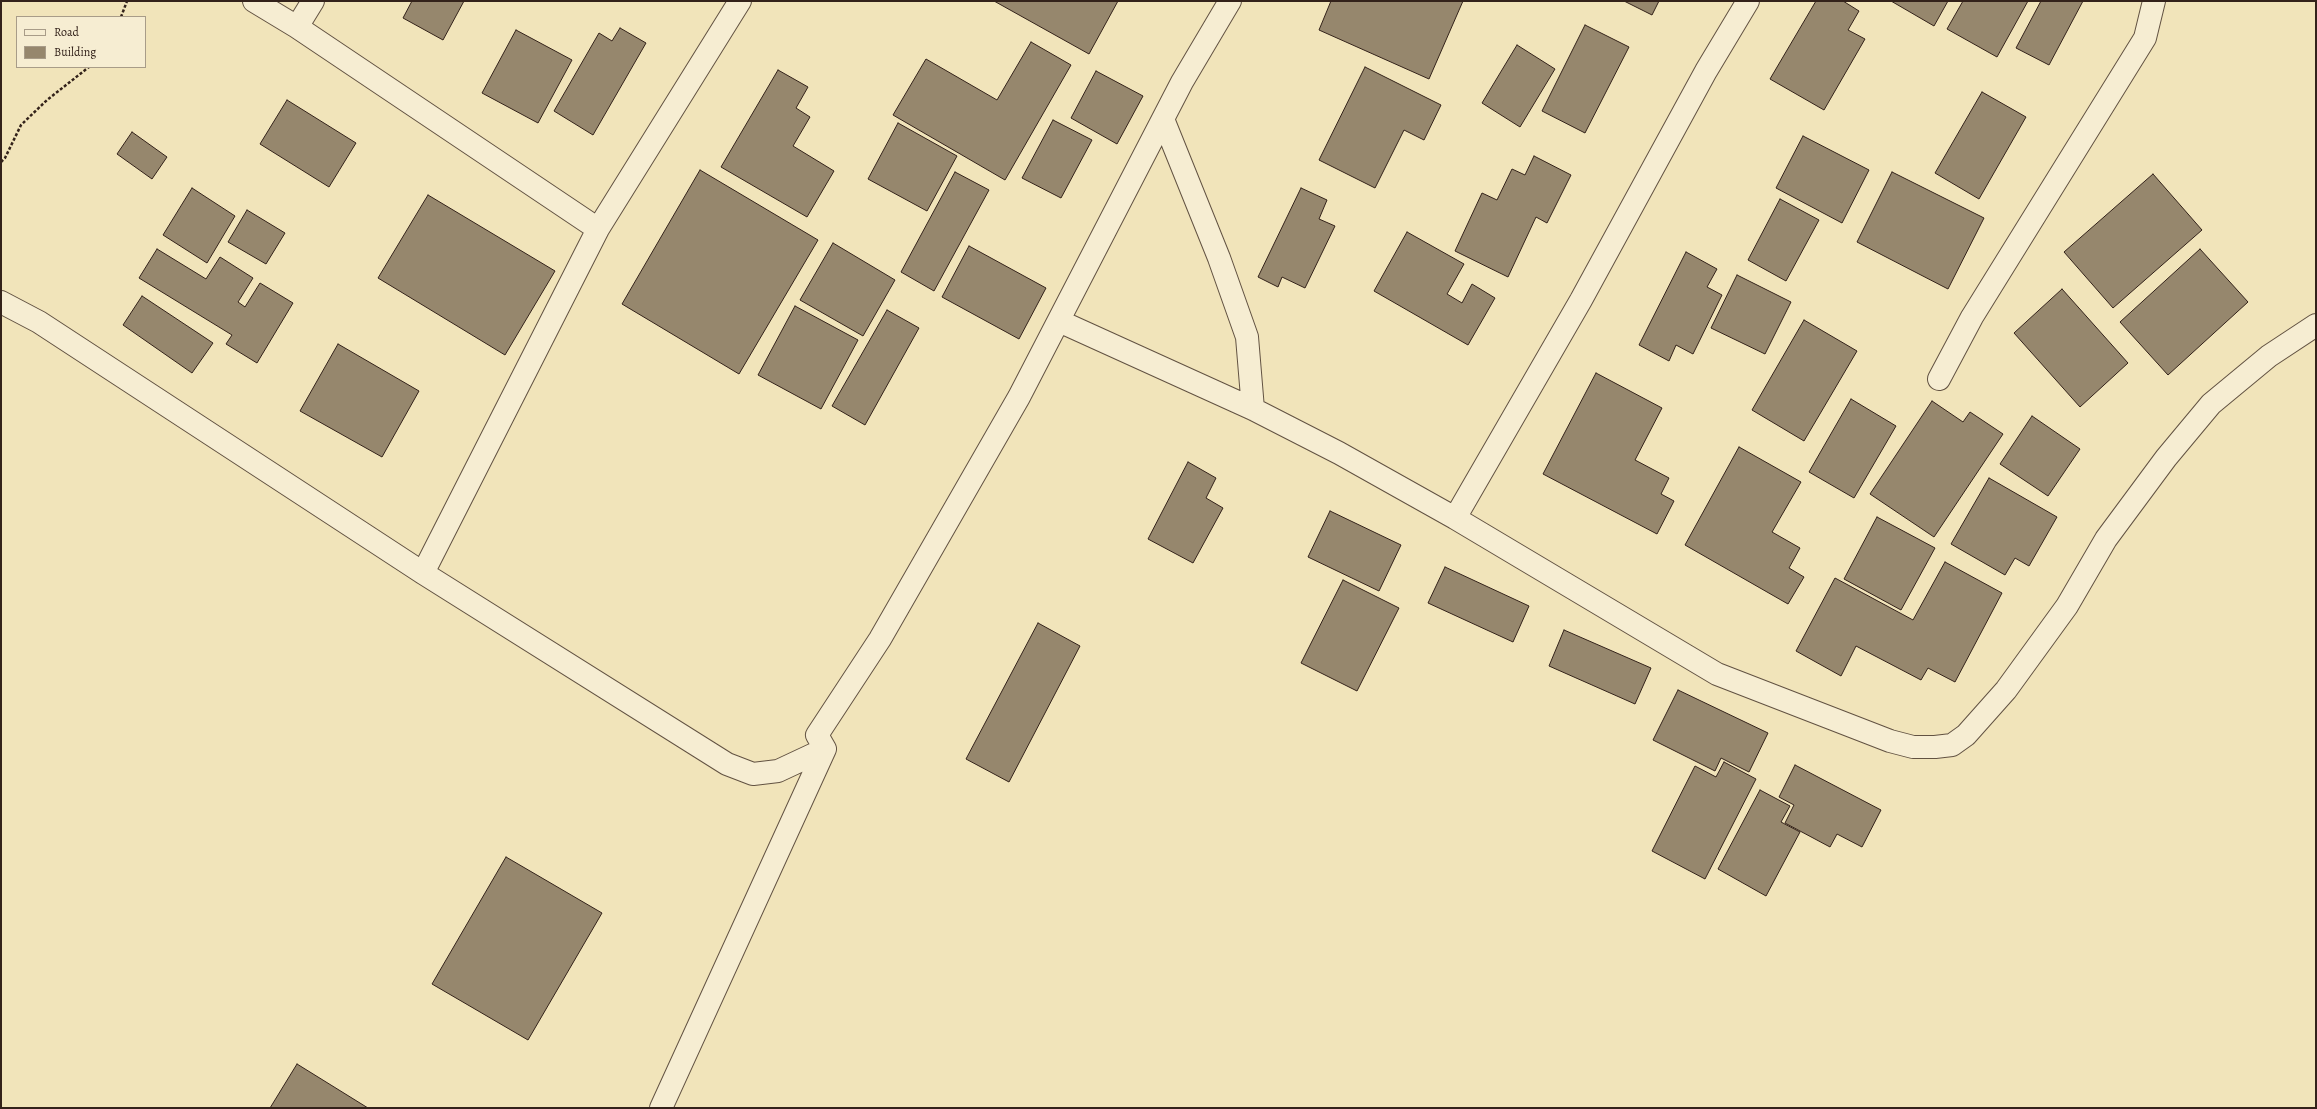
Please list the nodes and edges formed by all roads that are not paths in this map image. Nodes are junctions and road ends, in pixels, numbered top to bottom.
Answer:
1 (254, 1) edge
2 (313, 1) edge
3 (740, 1) edge
4 (1230, 1) edge
5 (1748, 1) edge
6 (2154, 1) edge
7 (297, 27) junction
8 (1163, 119) junction
9 (598, 229) junction
10 (1, 302) edge
11 (1059, 321) junction
12 (2316, 326) edge
13 (1939, 379) dead end
14 (1253, 409) junction
15 (1455, 518) junction
16 (423, 573) junction
17 (825, 749) junction
18 (661, 1108) edge

1 - 7 street
2 - 7 street
3 - 9 street
4 - 8 street
5 - 15 street
6 - 13 street
7 - 9 street
8 - 11 street
8 - 14 street
9 - 16 street
10 - 16 street
11 - 14 street
11 - 17 street
12 - 15 street
14 - 15 street
16 - 17 street
17 - 18 street

